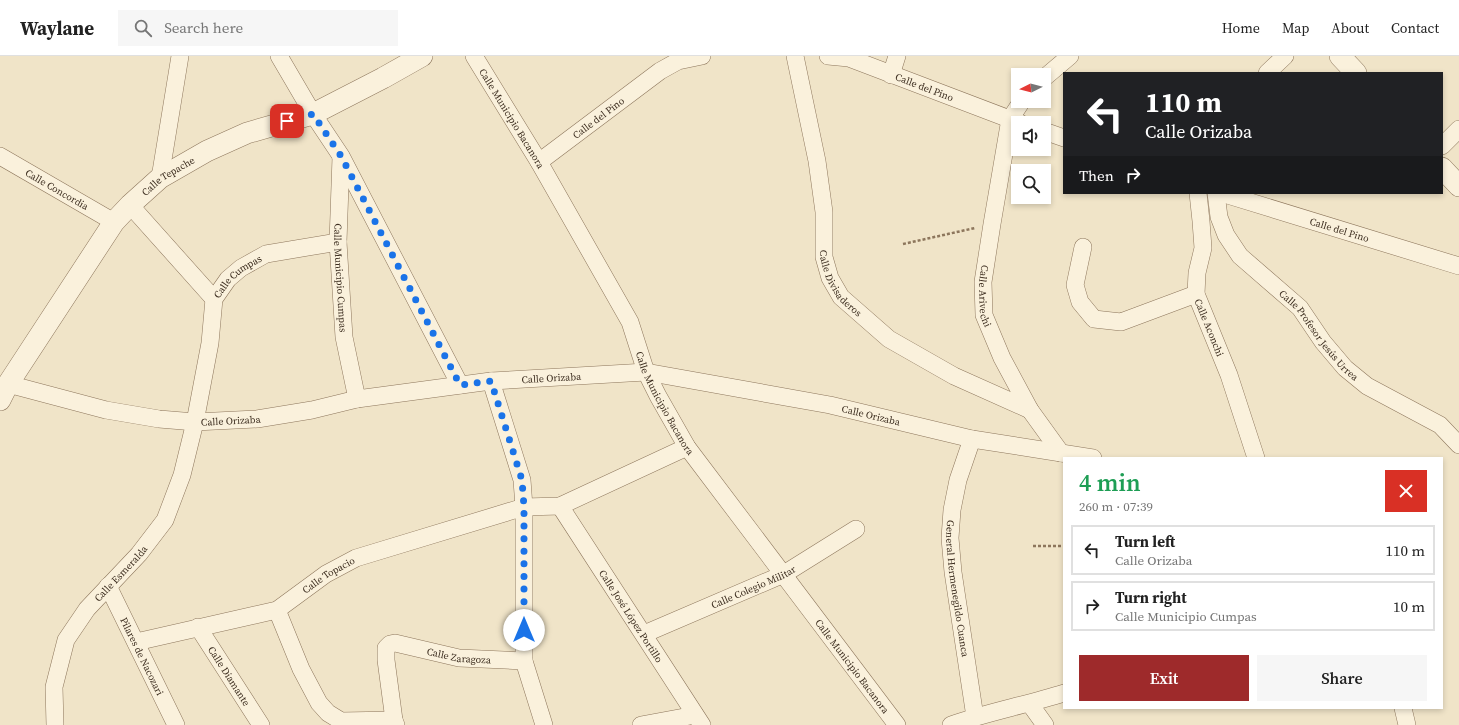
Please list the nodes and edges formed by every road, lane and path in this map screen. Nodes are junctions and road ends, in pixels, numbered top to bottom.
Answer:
1 (180, 56) edge
2 (279, 56) edge
3 (422, 56) edge
4 (474, 56) edge
5 (702, 56) edge
6 (795, 56) edge
7 (828, 56) edge
8 (896, 56) edge
9 (1070, 56) edge
10 (1285, 56) edge
11 (1340, 56) edge
12 (676, 58) edge
13 (1051, 72) edge
14 (1268, 72) edge
15 (1355, 72) edge
16 (891, 75) junction
17 (313, 114) junction
18 (1011, 120) edge
19 (1459, 130) edge
20 (1051, 133) edge
21 (1063, 138) edge
22 (1011, 139) edge
23 (1443, 145) edge
24 (0, 156) edge
25 (341, 156) junction
26 (539, 162) junction
27 (1443, 169) edge
28 (160, 178) junction
29 (1459, 186) edge
30 (1198, 194) edge
31 (1216, 194) edge
32 (1224, 194) edge
33 (130, 205) junction
34 (114, 222) junction
35 (992, 224) junction
36 (338, 242) junction
37 (903, 244) dead end
38 (1083, 247) dead end
39 (1459, 266) edge
40 (1196, 294) junction
41 (214, 299) junction
42 (646, 372) junction
43 (491, 381) junction
44 (460, 385) junction
45 (4, 392) edge
46 (357, 399) junction
47 (1030, 410) junction
48 (195, 422) junction
49 (972, 439) junction
50 (1459, 445) edge
51 (687, 446) junction
52 (1061, 453) junction
53 (1086, 457) edge
54 (1256, 457) edge
55 (560, 506) junction
56 (524, 507) junction
57 (856, 528) dead end
58 (1033, 546) dead end
59 (1063, 546) edge
60 (784, 574) junction
61 (108, 586) junction
62 (277, 610) junction
63 (198, 627) junction
64 (644, 634) junction
65 (136, 642) junction
66 (524, 661) junction
67 (1063, 693) edge
68 (1030, 704) junction
69 (1403, 709) edge
70 (975, 717) junction
71 (699, 720) edge
72 (395, 723) edge
73 (55, 725) edge
74 (176, 725) edge
75 (260, 725) edge
76 (544, 725) edge
77 (641, 725) edge
78 (897, 725) edge
79 (951, 725) edge
80 (1045, 725) edge
81 (1407, 725) edge

1 - 28 street
2 - 17 street
3 - 17 street, Calle Tepache
4 - 26 street, Calle Municipio Bacanora
5 - 12 street, Calle del Pino
6 - 47 street, Calle Divisaderos
7 - 16 street, Calle del Pino
8 - 16 street
9 - 13 street
10 - 14 street
11 - 15 street
12 - 26 street, Calle del Pino
16 - 18 street, Calle del Pino
17 - 25 street
17 - 28 street, Calle Tepache
19 - 23 street
20 - 21 street
22 - 35 street, Calle Arivechi
24 - 34 street, Calle Concordia
25 - 36 street, Calle Municipio Cumpas
25 - 44 street
26 - 42 street, Calle Municipio Bacanora
27 - 29 street
28 - 33 street, Calle Tepache
30 - 40 street, Calle Aconchi
31 - 50 street, Calle Profesor Jesús Urrea
32 - 39 street, Calle del Pino
33 - 34 street, Calle Tepache
33 - 41 street
34 - 45 street, Calle Tepache
35 - 37 path
35 - 47 street, Calle Arivechi
36 - 41 street, Calle Cumpas
36 - 46 street, Calle Municipio Cumpas
38 - 40 street
40 - 54 street, Calle Aconchi
41 - 48 street, Calle Cumpas
42 - 43 street, Calle Orizaba
42 - 49 street, Calle Orizaba
42 - 51 street, Calle Municipio Bacanora
43 - 44 street, Calle Orizaba
43 - 56 street
44 - 46 street, Calle Orizaba
45 - 48 street, Calle Orizaba
46 - 48 street, Calle Orizaba
47 - 52 street, Calle Arivechi
48 - 61 street, Calle Esmeralda
49 - 52 street, Calle Orizaba
49 - 70 street, General Hermenegildo Cuanca
51 - 55 street
51 - 60 street, Calle Municipio Bacanora
52 - 53 street, Calle Orizaba
55 - 56 street, Calle Topacio
55 - 64 street, Calle José López Portillo
56 - 62 street, Calle Topacio
56 - 66 street
57 - 60 street, Calle Colegio Militar
58 - 59 path
60 - 64 street, Calle Colegio Militar
60 - 78 street, Calle Municipio Bacanora
61 - 65 street, Pilares de Nacozari
61 - 73 street, Calle Esmeralda
62 - 63 street, Calle Topacio
62 - 72 street
63 - 65 street, Calle Topacio
63 - 75 street, Calle Diamante
64 - 71 street, Calle José López Portillo
65 - 74 street, Pilares de Nacozari
66 - 72 street, Calle Zaragoza
66 - 76 street
67 - 68 street
68 - 70 street
68 - 80 street
69 - 81 street
70 - 79 street
71 - 77 street

